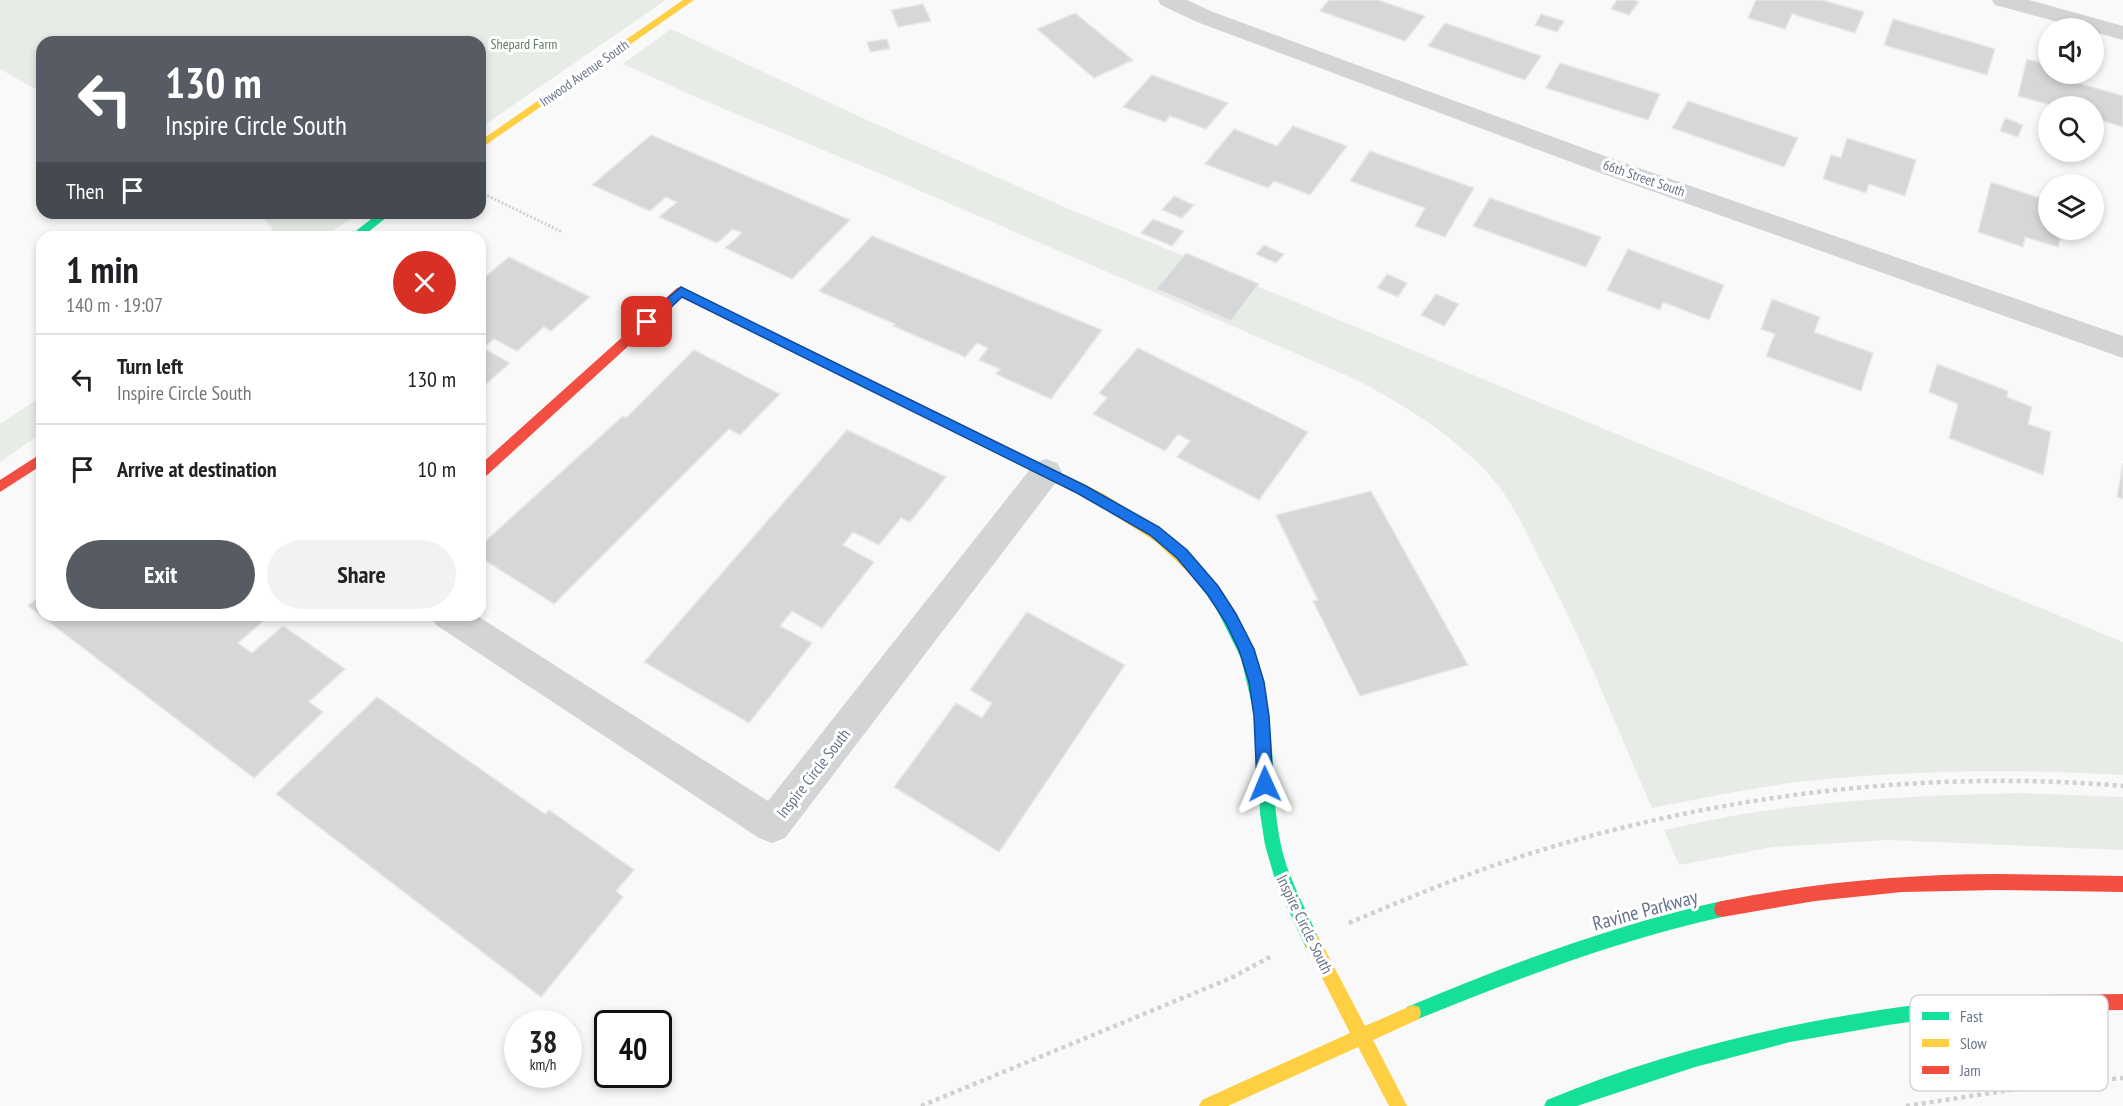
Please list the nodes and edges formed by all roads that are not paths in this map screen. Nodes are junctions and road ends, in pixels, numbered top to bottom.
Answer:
1 (689, 0) edge
2 (1169, 0) edge
3 (2003, 0) edge
4 (2123, 33) edge
5 (486, 142) edge
6 (379, 219) edge
7 (362, 231) edge
8 (2123, 347) edge
9 (36, 462) edge
10 (486, 468) edge
11 (1046, 472) junction
12 (0, 487) edge
13 (457, 621) edge
14 (2123, 884) edge
15 (2108, 1002) edge
16 (2123, 1002) edge
17 (1910, 1012) edge
18 (1363, 1037) junction
19 (1208, 1106) edge
20 (1398, 1106) edge
21 (1553, 1106) edge

1 - 5 street, Inwood Avenue South
2 - 8 street, 66th Street South
3 - 4 street
6 - 7 street
9 - 12 street
10 - 11 street, Inspire Circle South
11 - 13 street, Inspire Circle South
11 - 18 street, Inspire Circle South
14 - 18 street, Ravine Parkway
15 - 16 street
17 - 21 street
18 - 19 street, Ravine Parkway
18 - 20 street, Inspire Circle South

